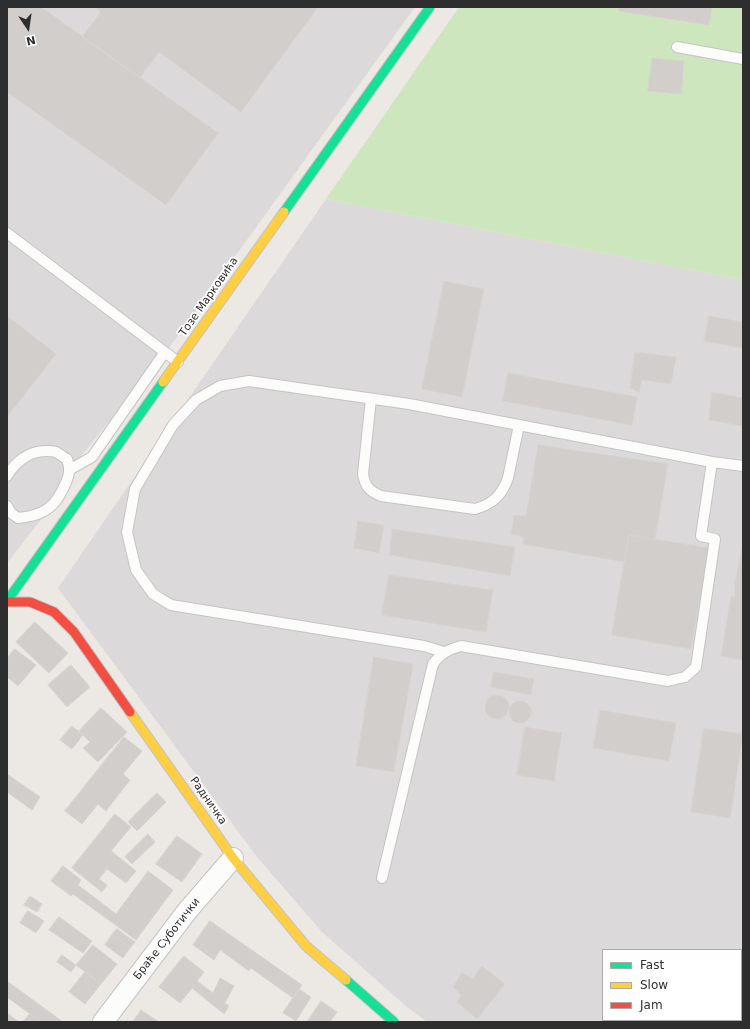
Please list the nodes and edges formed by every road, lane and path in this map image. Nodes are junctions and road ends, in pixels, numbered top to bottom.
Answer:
1 (430, 7) edge
2 (677, 48) dead end
3 (743, 59) edge
4 (7, 233) edge
5 (165, 352) junction
6 (178, 362) junction
7 (371, 399) junction
8 (519, 425) junction
9 (712, 462) junction
10 (743, 466) edge
11 (69, 470) junction
12 (7, 476) edge
13 (7, 506) edge
14 (7, 601) edge
15 (444, 652) junction
16 (233, 858) junction
17 (382, 878) dead end
18 (104, 1022) edge
19 (394, 1022) edge

1 - 6 street, Тозе Марковића
2 - 3 lane
4 - 5 lane
5 - 6 lane
5 - 11 lane
6 - 14 street, Тозе Марковића
7 - 8 lane
7 - 8 lane
7 - 15 lane
8 - 9 lane
9 - 10 lane
9 - 15 lane
11 - 12 lane
11 - 13 lane
14 - 16 street, Радничка
15 - 17 lane
16 - 18 street, Браће Суботички
16 - 19 street, Радничка

